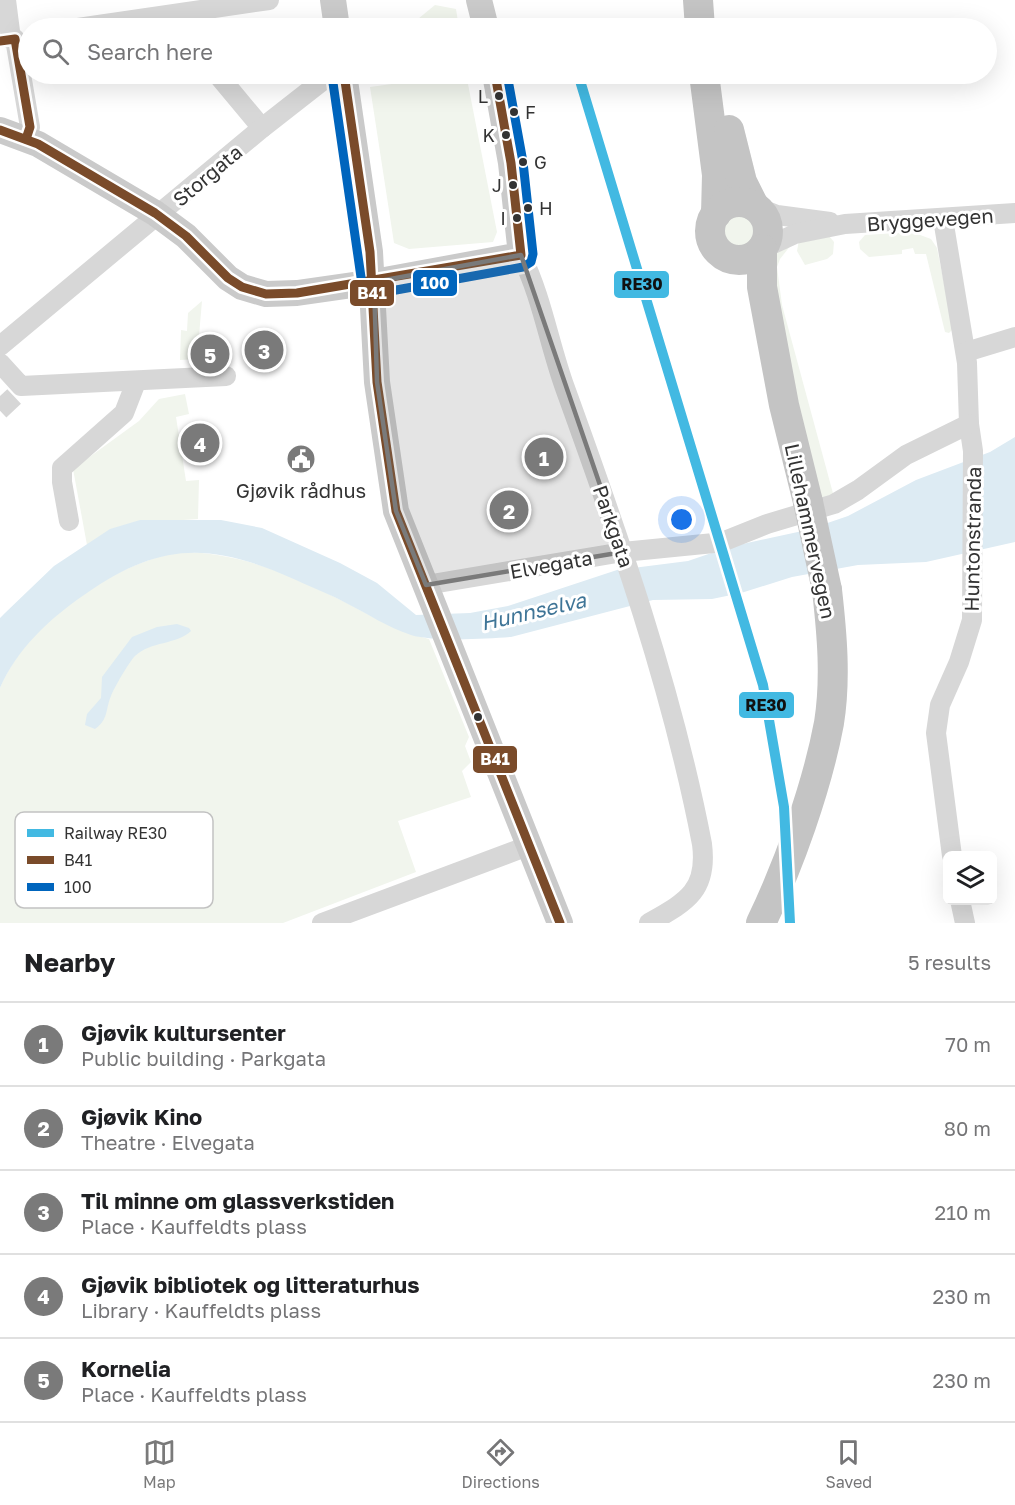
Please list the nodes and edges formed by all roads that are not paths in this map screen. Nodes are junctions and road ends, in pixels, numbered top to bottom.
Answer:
1 (6, 0) edge
2 (269, 0) edge
3 (333, 0) edge
4 (479, 0) edge
5 (698, 0) edge
6 (718, 0) edge
7 (173, 15) edge
8 (151, 18) edge
9 (336, 18) edge
10 (484, 18) edge
11 (699, 18) edge
12 (719, 18) edge
13 (14, 39) edge
14 (18, 61) edge
15 (22, 84) edge
16 (225, 84) edge
17 (318, 84) edge
18 (345, 84) edge
19 (497, 84) edge
20 (705, 84) edge
21 (724, 84) edge
22 (262, 128) junction
23 (0, 131) edge
24 (26, 139) junction
25 (754, 206) junction
26 (1015, 213) edge
27 (716, 214) junction
28 (159, 215) junction
29 (943, 219) junction
30 (845, 224) junction
31 (762, 249) junction
32 (520, 255) junction
33 (727, 258) junction
34 (374, 282) junction
35 (1015, 337) edge
36 (0, 346) edge
37 (966, 352) junction
38 (0, 363) edge
39 (226, 376) dead end
40 (136, 382) junction
41 (784, 405) junction
42 (969, 424) junction
43 (69, 521) dead end
44 (623, 552) junction
45 (428, 593) junction
46 (796, 832) junction
47 (528, 846) junction
48 (951, 851) edge
49 (961, 905) edge
50 (322, 923) edge
51 (543, 923) edge
52 (560, 923) edge
53 (649, 923) edge
54 (740, 923) edge
55 (761, 923) edge
56 (965, 923) edge

1 - 13 street
2 - 7 street
3 - 9 main road
4 - 10 main road
5 - 11 highway
6 - 12 highway
7 - 8 street
13 - 14 street
15 - 24 street
16 - 22 street
17 - 22 street, Storgata
18 - 34 main road
19 - 32 main road
20 - 27 highway
21 - 25 highway
22 - 28 street, Storgata
23 - 24 main road
24 - 28 main road
25 - 27 highway
25 - 30 street, Bryggevegen
25 - 31 highway
26 - 29 street, Bryggevegen
27 - 33 highway
28 - 34 main road
28 - 36 street, Storgata
29 - 30 street, Bryggevegen
29 - 37 street, Huntonstranda
30 - 31 street, Bryggevegen
31 - 33 highway
31 - 41 highway, Lillehammervegen
32 - 34 main road
32 - 44 street, Parkgata
33 - 41 highway, Lillehammervegen
34 - 45 main road
35 - 37 street
37 - 42 street, Huntonstranda
38 - 40 street
39 - 40 street
40 - 43 street
41 - 46 highway, Lillehammervegen, bridge
42 - 44 street, Elvegata
42 - 48 street, Huntonstranda
44 - 45 street, Elvegata
44 - 53 street, Parkgata
45 - 47 main road
46 - 54 highway, Lillehammervegen
46 - 55 highway, Lillehammervegen
47 - 50 street
47 - 51 main road
47 - 52 main road
49 - 56 street

